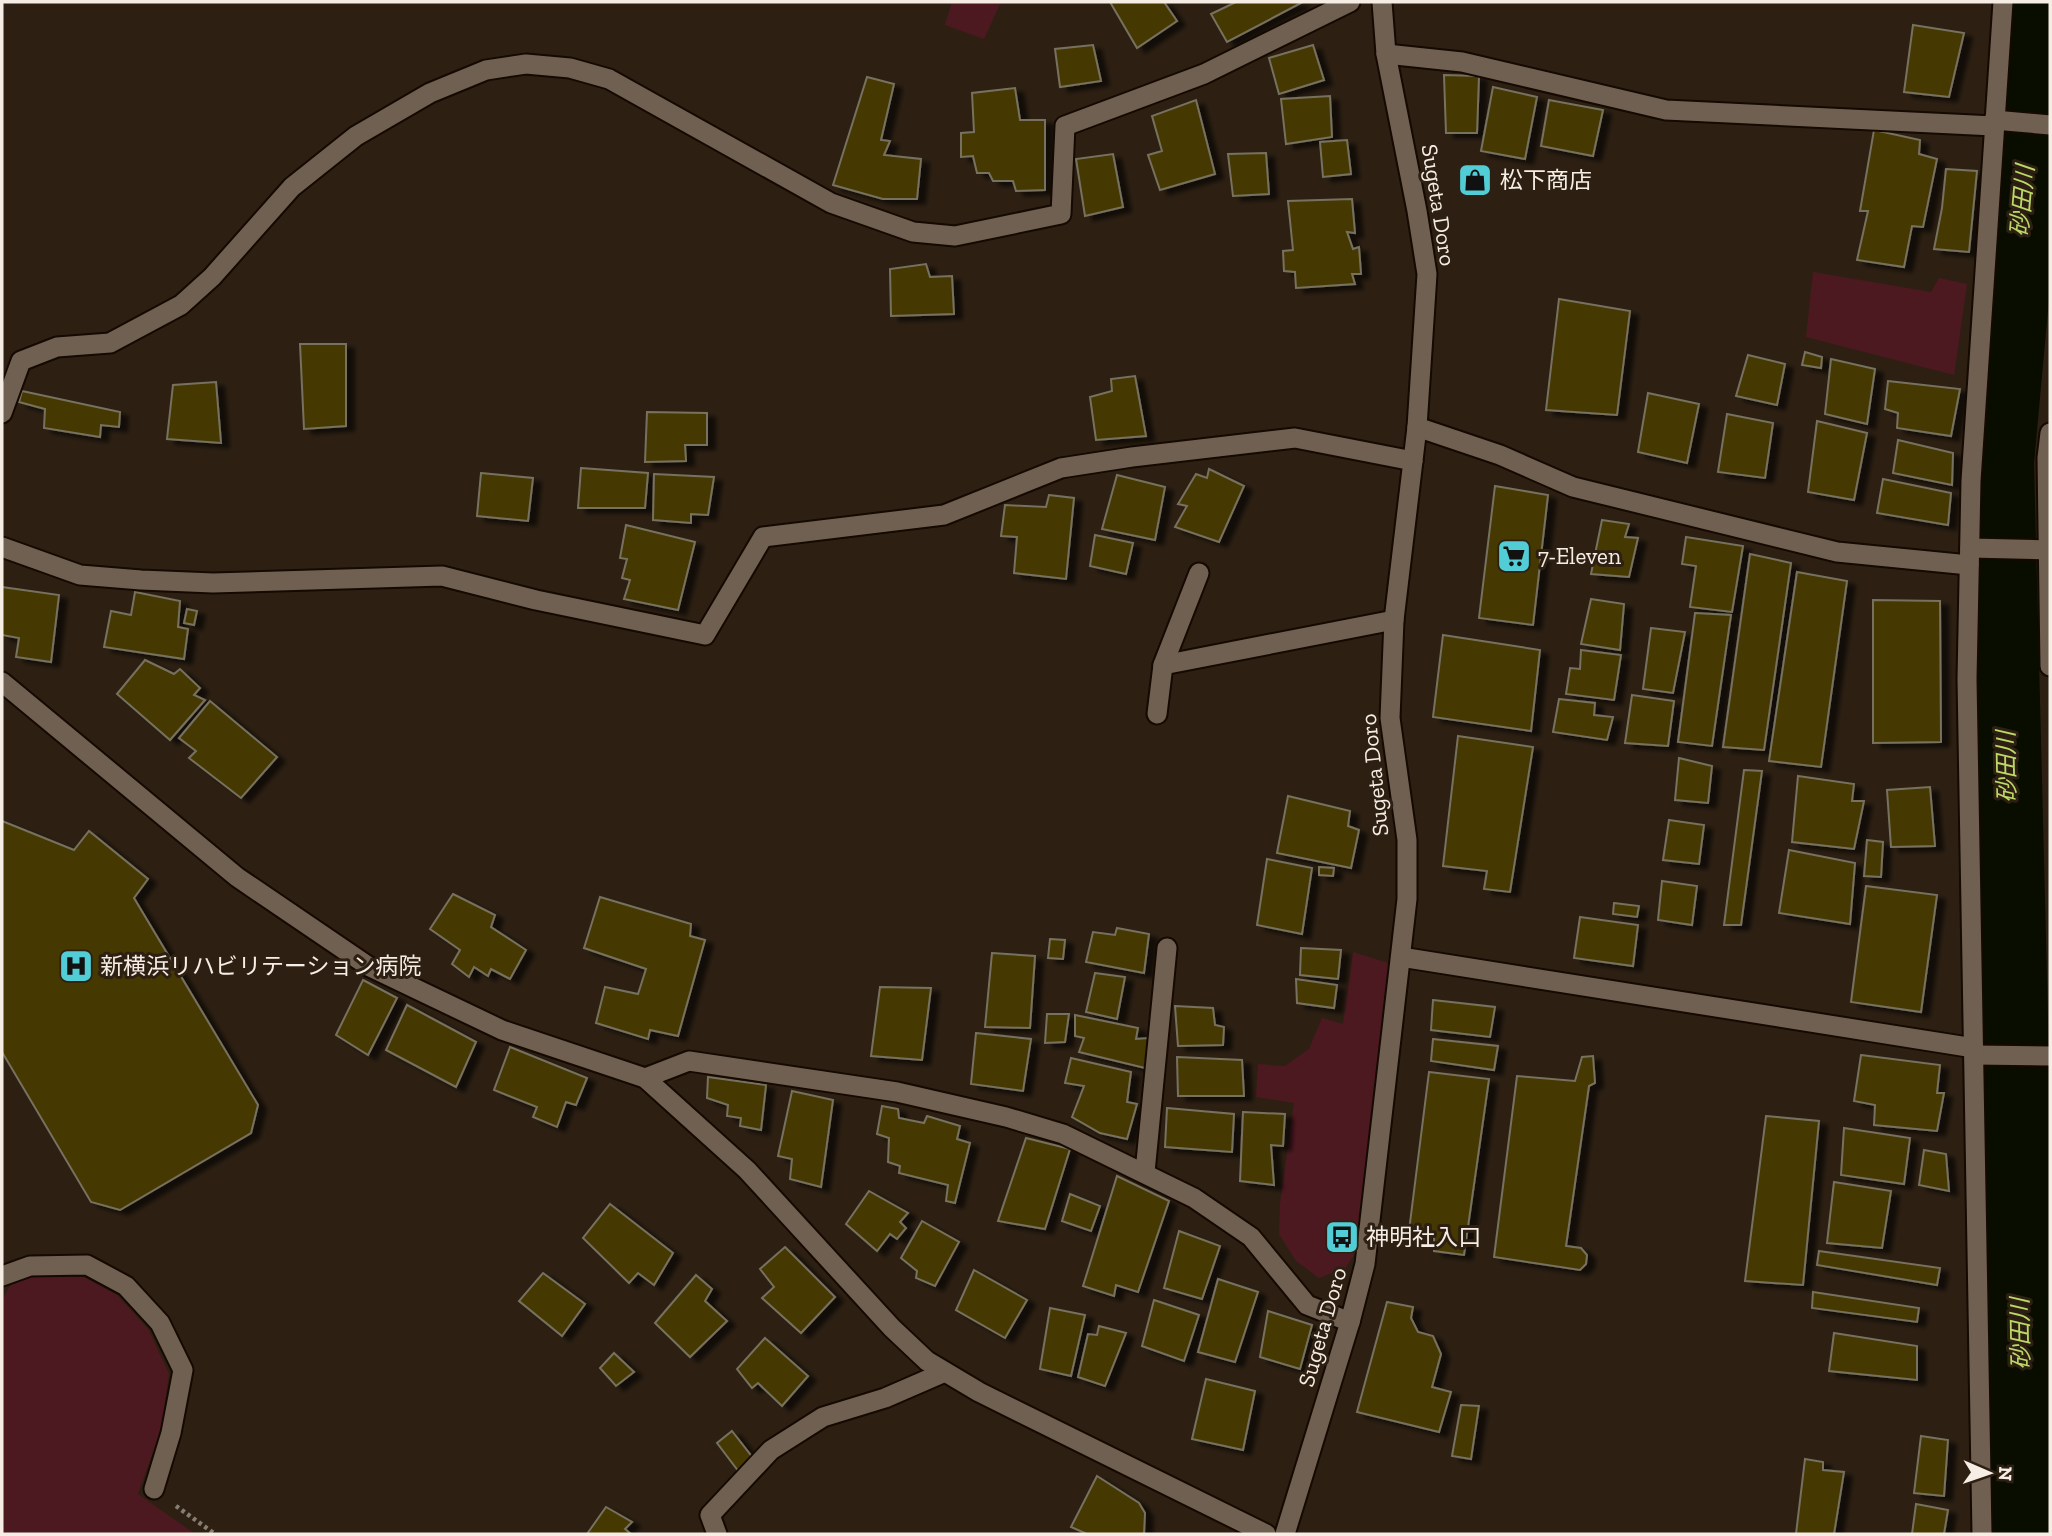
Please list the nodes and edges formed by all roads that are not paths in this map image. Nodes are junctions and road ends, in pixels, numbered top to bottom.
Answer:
1 (1350, 2) edge
2 (1382, 2) edge
3 (2003, 2) edge
4 (1387, 54) junction
5 (1994, 123) junction
6 (2050, 125) edge
7 (2, 413) edge
8 (1417, 427) junction
9 (2050, 433) edge
10 (1413, 461) junction
11 (2, 547) edge
12 (2049, 550) edge
13 (1970, 556) junction
14 (1199, 573) dead end
15 (1394, 620) junction
16 (1163, 666) junction
17 (2050, 666) edge
18 (2, 682) edge
19 (1157, 714) dead end
20 (1167, 948) dead end
21 (1401, 957) junction
22 (1974, 1051) junction
23 (2050, 1056) edge
24 (645, 1078) junction
25 (1145, 1172) junction
26 (2, 1276) edge
27 (1350, 1322) junction
28 (946, 1372) junction
29 (154, 1489) road end
30 (717, 1534) edge
31 (1266, 1534) edge
32 (1285, 1534) edge
33 (1982, 1534) edge

1 - 7 street
2 - 4 street, Sugeta Doro
3 - 5 street
4 - 5 street
4 - 8 street, Sugeta Doro
5 - 6 street
5 - 13 street
8 - 10 street, Sugeta Doro
8 - 13 street
9 - 12 street
10 - 11 street
10 - 15 street, Sugeta Doro
12 - 13 street
12 - 17 street
13 - 22 street
14 - 16 street
15 - 16 street
15 - 21 street, Sugeta Doro
16 - 19 street
18 - 24 street
20 - 25 street
21 - 22 street
21 - 27 street, Sugeta Doro
22 - 23 street
22 - 33 street
24 - 25 street
24 - 28 street
25 - 27 street
26 - 29 street
27 - 32 street, Sugeta Doro
28 - 30 street
28 - 31 street

